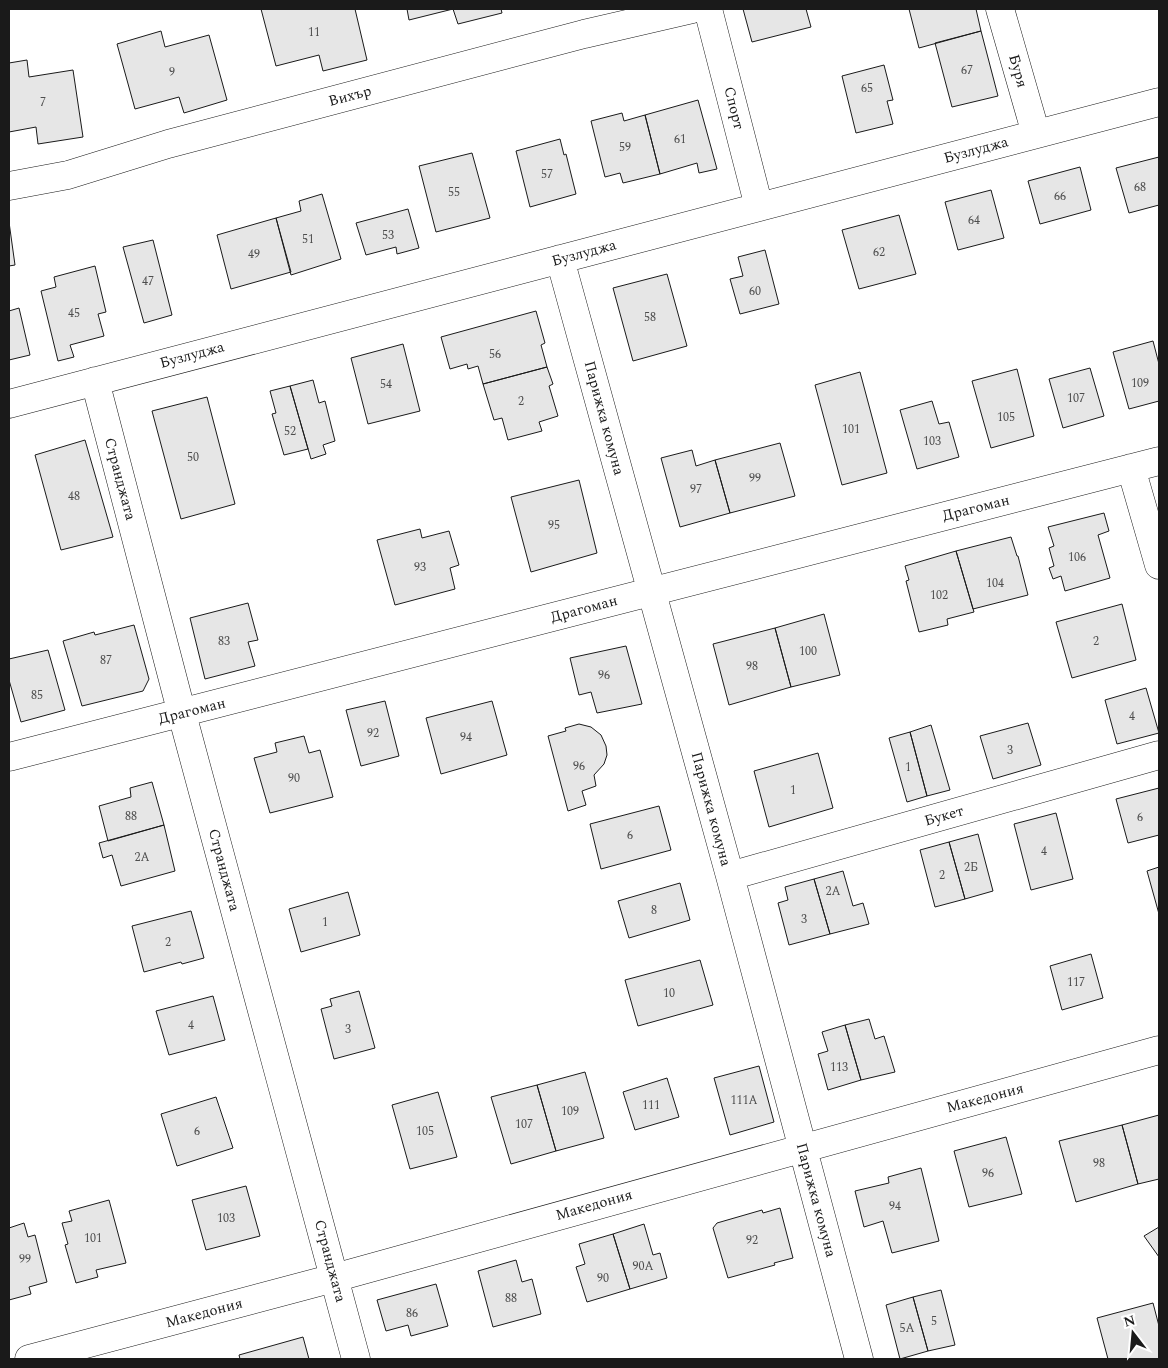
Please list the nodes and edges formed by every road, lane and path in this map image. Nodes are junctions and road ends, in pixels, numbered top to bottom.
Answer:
1 (692, 9) edge
2 (708, 9) edge
3 (1000, 9) edge
4 (1159, 102) edge
5 (1036, 134) junction
6 (9, 186) edge
7 (759, 207) junction
8 (560, 259) junction
9 (95, 381) junction
10 (9, 404) edge
11 (1159, 461) edge
12 (1131, 468) junction
13 (1159, 565) edge
14 (652, 592) junction
15 (182, 714) junction
16 (1159, 755) edge
17 (9, 757) edge
18 (730, 876) junction
19 (1159, 1050) edge
20 (802, 1147) junction
21 (334, 1278) junction
22 (29, 1359) edge
23 (356, 1359) edge
24 (859, 1359) edge

1 - 6 street, Вихър
2 - 7 street, Спорт
3 - 5 street, Буря
4 - 5 street, Бузлуджа
5 - 7 street, Бузлуджа
7 - 8 street, Бузлуджа
8 - 9 street, Бузлуджа
8 - 14 street, Парижка комуна
9 - 10 street, Бузлуджа
9 - 15 street, Странджата
11 - 12 street, Драгоман
12 - 13 street
12 - 14 street, Драгоман
14 - 15 street, Драгоман
14 - 18 street, Парижка комуна
15 - 17 street, Драгоман
15 - 21 street, Странджата
16 - 18 street, Букет
18 - 20 street, Парижка комуна
19 - 20 street, Македония
20 - 21 street, Македония
20 - 24 street, Парижка комуна
21 - 22 street, Македония
21 - 23 street, Странджата

